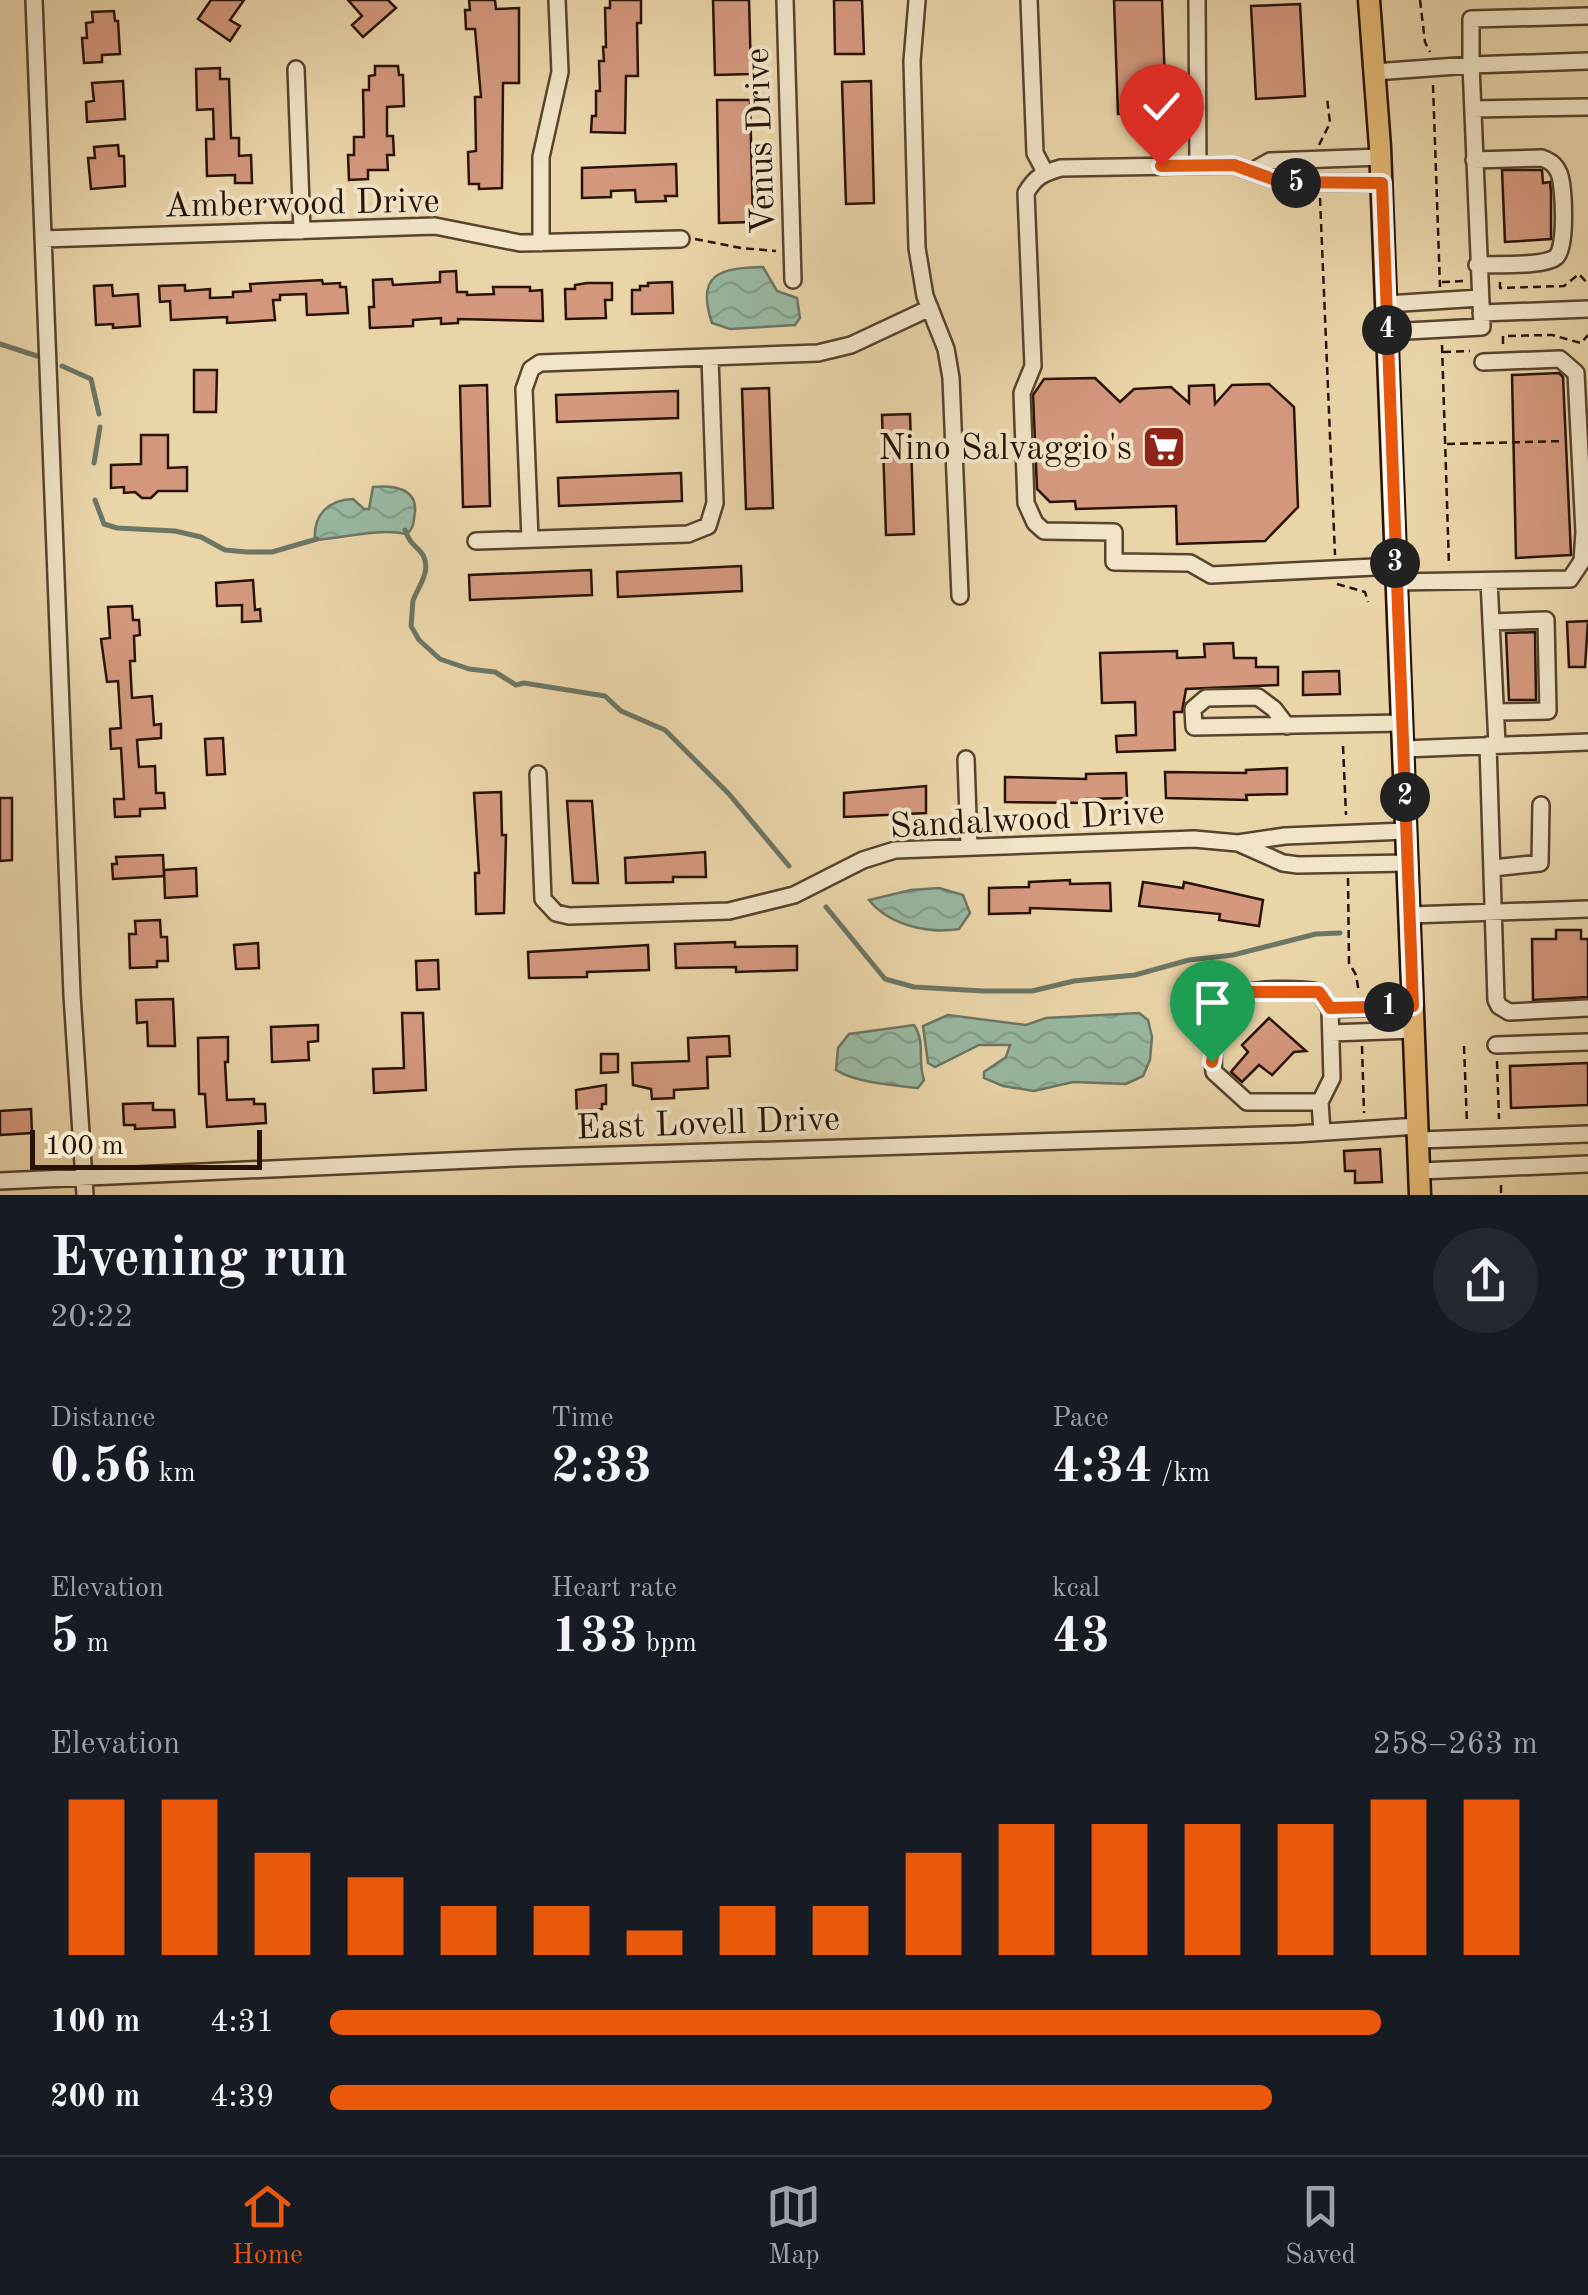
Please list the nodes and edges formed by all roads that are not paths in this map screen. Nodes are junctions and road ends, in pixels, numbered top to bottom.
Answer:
1 (34, 0) edge
2 (557, 0) edge
3 (785, 0) edge
4 (917, 0) edge
5 (1029, 0) edge
6 (1197, 0) edge
7 (1369, 0) edge
8 (1464, 2) edge
9 (1588, 16) edge
10 (1471, 19) junction
11 (1588, 61) edge
12 (1471, 65) junction
13 (296, 69) dead end
14 (1374, 72) junction
15 (1588, 106) edge
16 (1473, 110) junction
17 (1294, 158) junction
18 (1380, 158) junction
19 (1474, 160) junction
20 (1198, 166) junction
21 (1254, 170) junction
22 (1045, 172) junction
23 (1302, 183) junction
24 (1382, 183) junction
25 (302, 231) junction
26 (43, 239) junction
27 (681, 239) road end
28 (541, 243) junction
29 (1478, 273) junction
30 (793, 280) dead end
31 (1387, 304) junction
32 (930, 308) junction
33 (1588, 309) edge
34 (1481, 313) junction
35 (1388, 332) junction
36 (710, 356) junction
37 (1483, 356) road end
38 (530, 539) junction
39 (476, 541) dead end
40 (1395, 574) junction
41 (1490, 581) junction
42 (960, 596) dead end
43 (1492, 622) junction
44 (1496, 712) junction
45 (1402, 723) junction
46 (1287, 726) junction
47 (1588, 742) edge
48 (1492, 744) junction
49 (1403, 749) junction
50 (966, 759) dead end
51 (538, 774) dead end
52 (1540, 805) dead end
53 (1406, 832) junction
54 (1238, 842) junction
55 (969, 846) junction
56 (1408, 863) junction
57 (1492, 868) junction
58 (1588, 909) edge
59 (1494, 913) junction
60 (1410, 915) junction
61 (1413, 1006) junction
62 (1330, 1008) junction
63 (1588, 1008) edge
64 (1414, 1030) junction
65 (1331, 1034) junction
66 (1588, 1042) edge
67 (1496, 1045) road end
68 (1320, 1102) junction
69 (1322, 1132) junction
70 (1418, 1133) junction
71 (1588, 1134) edge
72 (1588, 1164) edge
73 (1420, 1171) junction
74 (85, 1178) junction
75 (0, 1182) edge
76 (85, 1195) edge
77 (1420, 1195) edge

1 - 26 street
2 - 28 street
3 - 30 street, Venus Drive
4 - 32 street
5 - 22 street
6 - 20 street
7 - 14 main road
8 - 10 street
9 - 10 street
10 - 12 street
11 - 12 street
12 - 14 street
12 - 16 street
13 - 25 street
14 - 18 main road
15 - 16 street
16 - 19 street
17 - 18 street
17 - 21 street
17 - 23 street
18 - 24 main road
19 - 29 street
19 - 29 street
20 - 21 street
20 - 22 street
21 - 23 street
22 - 40 street
23 - 24 street
24 - 31 main road
25 - 26 street, Amberwood Drive
25 - 28 street, Amberwood Drive
26 - 74 street
27 - 28 street, Amberwood Drive
29 - 34 street
31 - 34 street
31 - 35 main road
32 - 36 street
32 - 42 street
33 - 34 street
34 - 35 street
35 - 40 main road
36 - 38 street
36 - 38 street
37 - 41 street
38 - 39 street
40 - 41 street
40 - 45 main road
41 - 43 street
43 - 44 street
43 - 44 street
44 - 48 street
45 - 46 street
45 - 49 main road
46 - 46 street
47 - 48 street
48 - 49 street
48 - 57 street
49 - 53 main road
50 - 55 street
51 - 55 street, Sandalwood Drive
52 - 57 street
53 - 54 street, Sandalwood Drive
53 - 56 main road
54 - 55 street, Sandalwood Drive
54 - 56 street, Sandalwood Drive
56 - 60 main road
57 - 59 street
58 - 59 street
59 - 60 street
59 - 63 street
60 - 61 main road
61 - 62 street
61 - 64 main road
62 - 65 street
62 - 68 street
64 - 65 street
64 - 70 main road
65 - 68 street
66 - 67 street
68 - 69 street
69 - 70 street, East Lovell Drive
69 - 74 street, East Lovell Drive
70 - 71 street, East Lovell Drive
70 - 73 main road
72 - 73 street
73 - 77 main road
74 - 75 street, East Lovell Drive
74 - 76 street

